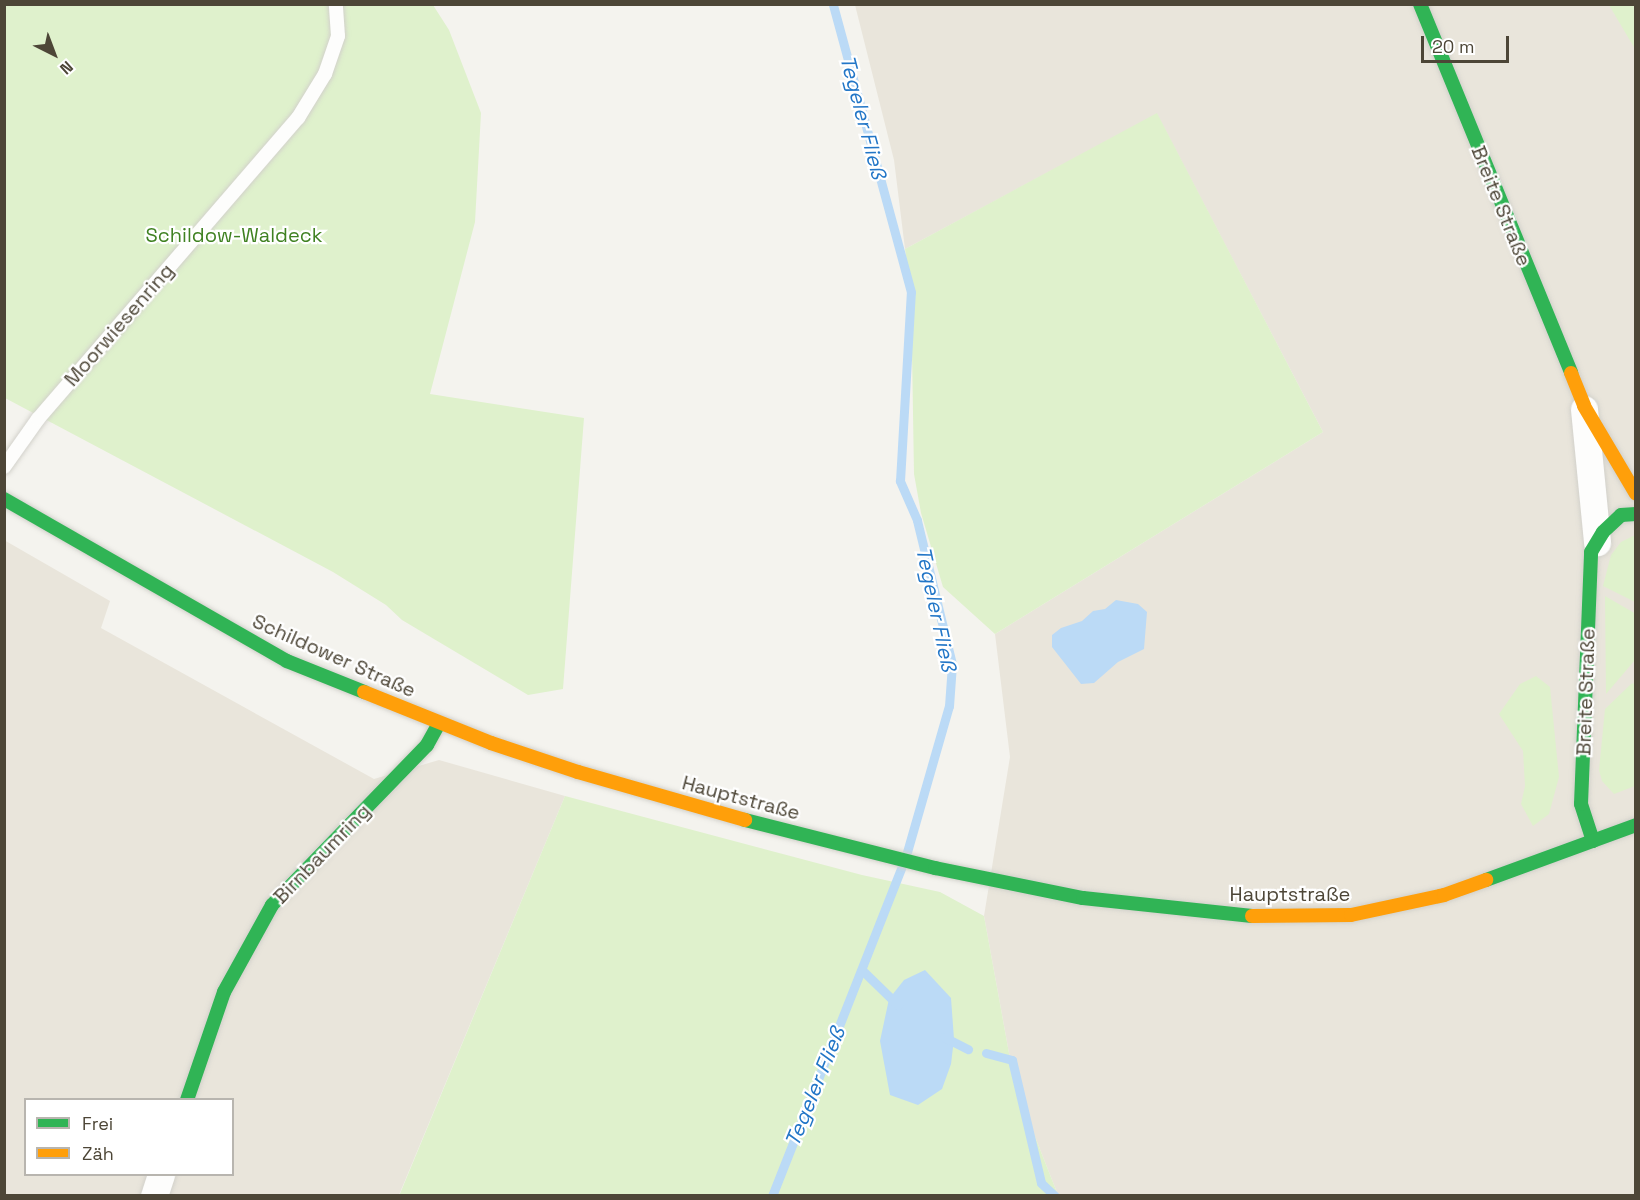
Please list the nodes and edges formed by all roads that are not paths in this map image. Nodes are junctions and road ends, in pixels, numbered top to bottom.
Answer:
1 (336, 4) edge
2 (1420, 4) edge
3 (1584, 406) junction
4 (4, 467) edge
5 (1635, 494) edge
6 (4, 499) edge
7 (1635, 514) edge
8 (1597, 542) junction
9 (439, 723) junction
10 (600, 778) joint
11 (1635, 825) edge
12 (1593, 841) junction
13 (188, 1098) edge
14 (160, 1176) edge
15 (154, 1196) edge

1 - 4 lane, Moorwiesenring
2 - 3 main road, Breite Straße
3 - 5 main road, Breite Straße
3 - 8 street, Breite Straße
6 - 9 main road, Schildower Straße
7 - 8 main road, Breite Straße
8 - 12 main road, Breite Straße
9 - 10 main road, Schildower Straße
9 - 13 main road, Birnbaumring
10 - 12 main road, Hauptstraße
11 - 12 main road, Hauptstraße
14 - 15 street

